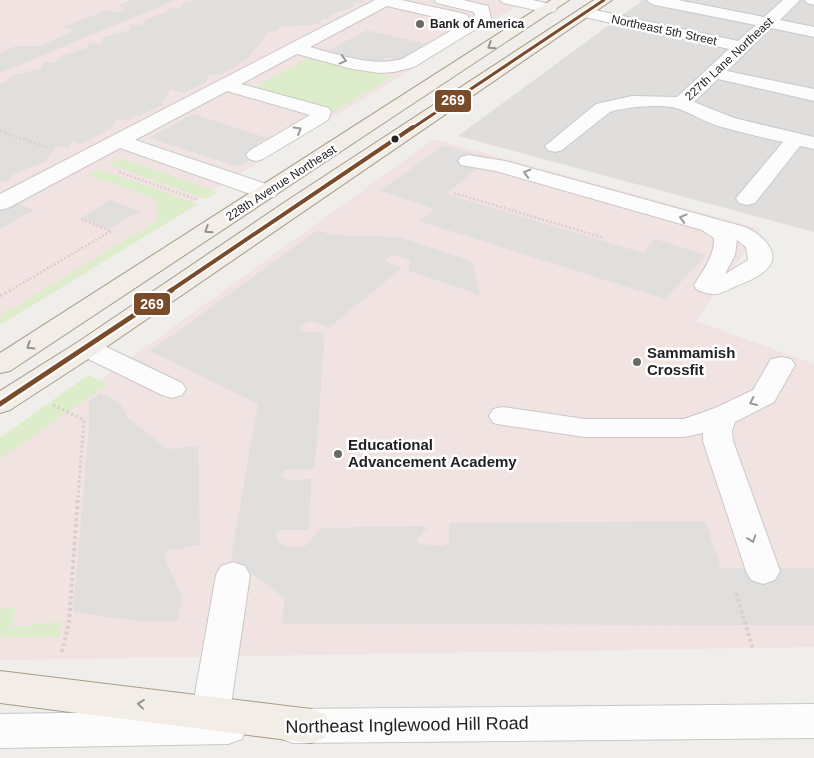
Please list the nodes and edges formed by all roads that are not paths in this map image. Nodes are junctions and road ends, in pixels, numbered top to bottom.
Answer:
1 (392, 0) edge
2 (421, 0) edge
3 (442, 0) edge
4 (508, 0) edge
5 (604, 0) edge
6 (655, 0) edge
7 (792, 0) edge
8 (555, 4) edge
9 (586, 13) junction
10 (481, 18) junction
11 (768, 23) junction
12 (814, 32) edge
13 (742, 47) junction
14 (296, 48) junction
15 (527, 51) junction
16 (714, 73) junction
17 (225, 85) junction
18 (814, 95) edge
19 (682, 103) junction
20 (348, 139) junction
21 (805, 140) edge
22 (118, 141) junction
23 (555, 146) dead end
24 (256, 155) dead end
25 (468, 161) dead end
26 (267, 192) junction
27 (747, 198) dead end
28 (0, 203) edge
29 (296, 205) junction
30 (710, 225) junction
31 (150, 306) junction
32 (87, 348) junction
33 (0, 364) edge
34 (781, 365) dead end
35 (172, 389) dead end
36 (0, 404) edge
37 (725, 415) junction
38 (503, 416) dead end
39 (764, 571) dead end
40 (233, 575) dead end
41 (0, 687) edge
42 (209, 720) junction
43 (814, 721) edge
44 (0, 731) edge

1 - 10 street
1 - 14 street
2 - 10 street
3 - 10 street
4 - 8 street
5 - 9 main road, 228th Avenue Northeast
6 - 11 street
7 - 11 street, 227th Lane Northeast
8 - 15 main road
8 -> 20 main road, 228th Avenue Northeast
9 - 13 street, Northeast 5th Street
9 - 15 main road, 228th Avenue Northeast
14 -> 10 street
11 - 12 street
11 - 13 street, 227th Lane Northeast
13 - 16 street, 227th Lane Northeast
14 - 17 street
15 - 29 main road, 228th Avenue Northeast
16 - 18 street
16 - 19 street, 227th Lane Northeast
17 - 22 street
24 -> 17 street
19 - 21 street
19 - 23 street, 227th Lane Northeast
20 - 26 main road, 228th Avenue Northeast
20 - 29 main road
21 - 27 street
22 - 26 street
22 - 28 street
30 -> 25 street
26 - 31 main road
26 -> 33 main road, 228th Avenue Northeast
29 - 31 main road, 228th Avenue Northeast
30 - 30 street
31 - 32 main road, 228th Avenue Northeast
32 - 35 street
32 - 36 main road, 228th Avenue Northeast
34 -> 37 street
37 - 38 street
37 -> 39 street
40 - 42 street
42 -> 41 main road
42 - 43 street, Northeast Inglewood Hill Road
42 - 44 street, Northeast Inglewood Hill Road

